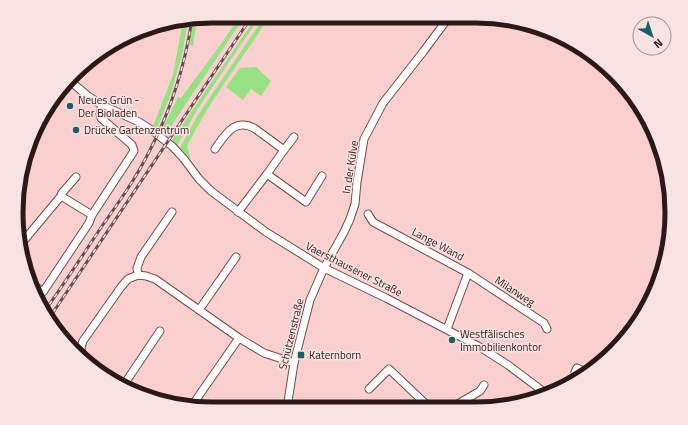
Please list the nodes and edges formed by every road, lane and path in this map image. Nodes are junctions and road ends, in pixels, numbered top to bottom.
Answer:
1 (445, 23) edge
2 (74, 84) edge
3 (102, 106) junction
4 (294, 137) dead end
5 (215, 149) dead end
6 (284, 150) junction
7 (267, 174) junction
8 (322, 176) dead end
9 (76, 177) dead end
10 (61, 196) junction
11 (172, 212) dead end
12 (238, 212) junction
13 (368, 214) dead end
14 (92, 215) junction
15 (25, 239) edge
16 (236, 257) dead end
17 (324, 268) junction
18 (468, 273) junction
19 (138, 275) junction
20 (39, 290) edge
21 (199, 310) junction
22 (447, 329) junction
23 (548, 329) dead end
24 (160, 331) dead end
25 (239, 338) junction
26 (81, 348) edge
27 (294, 363) junction
28 (581, 370) edge
29 (575, 372) dead end
30 (126, 381) edge
31 (484, 385) dead end
32 (369, 389) dead end
33 (542, 390) edge
34 (195, 401) edge
35 (288, 402) edge
36 (424, 402) edge
37 (461, 402) edge

1 - 17 street, In der Külve
2 - 3 street, Vaersthausener Straße
3 - 12 street, Vaersthausener Straße
3 - 14 street
4 - 6 street
5 - 6 street
6 - 7 street
7 - 8 street
7 - 12 street
9 - 10 street
10 - 14 street
10 - 15 street
11 - 19 street
12 - 17 street, Vaersthausener Straße
13 - 18 street, Lange Wand
14 - 20 street
16 - 21 street
17 - 22 street, Vaersthausener Straße
17 - 27 street, Schützenstraße
18 - 22 street, Lange Wand
18 - 23 street, Milanweg
19 - 21 street
19 - 26 street
21 - 25 street
22 - 33 street, Vaersthausener Straße
24 - 30 street
25 - 27 street
25 - 34 street
27 - 35 street, Schützenstraße
28 - 29 street
31 - 37 street
32 - 36 street

